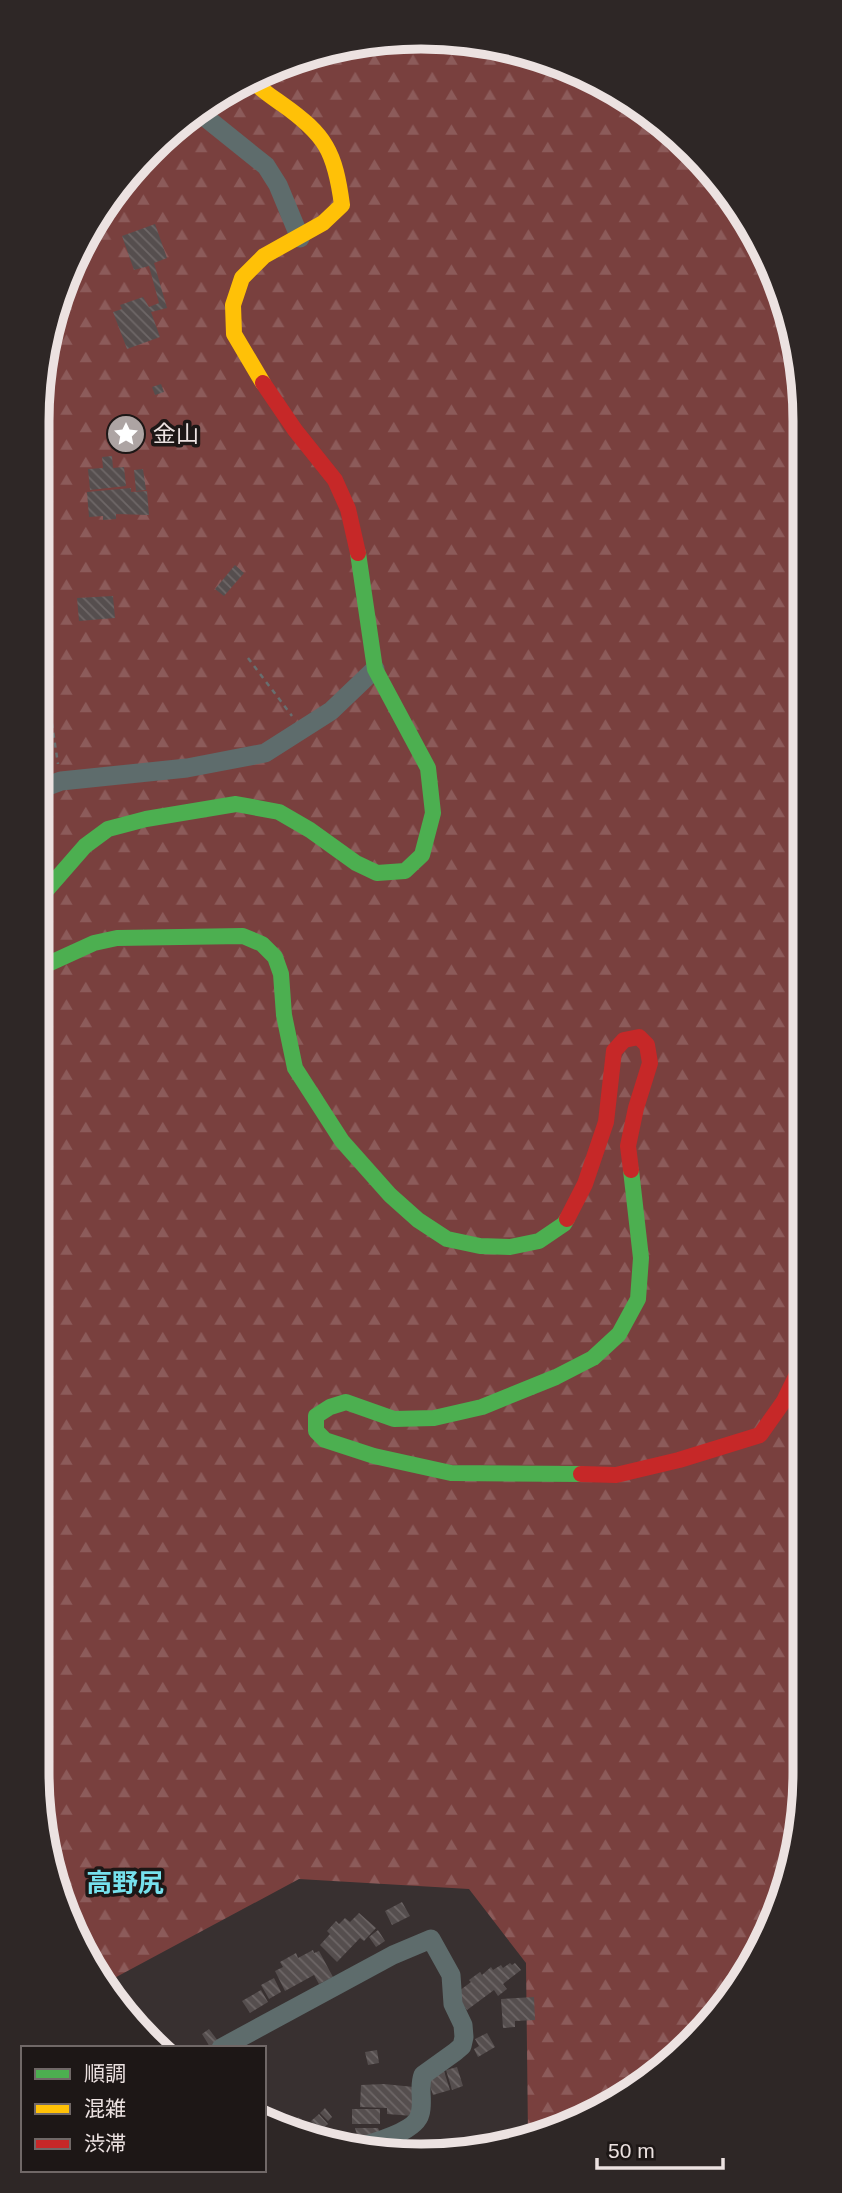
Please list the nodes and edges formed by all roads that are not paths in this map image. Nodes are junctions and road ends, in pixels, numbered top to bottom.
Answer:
1 (259, 86) edge
2 (206, 118) edge
3 (300, 238) junction
4 (376, 670) junction
5 (49, 786) edge
6 (49, 887) edge
7 (49, 964) edge
8 (793, 1384) edge
9 (225, 2046) edge
10 (376, 2141) edge

1 - 3 main road
2 - 3 street
3 - 4 main road
4 - 5 street
4 - 6 main road
7 - 8 main road
9 - 10 street

